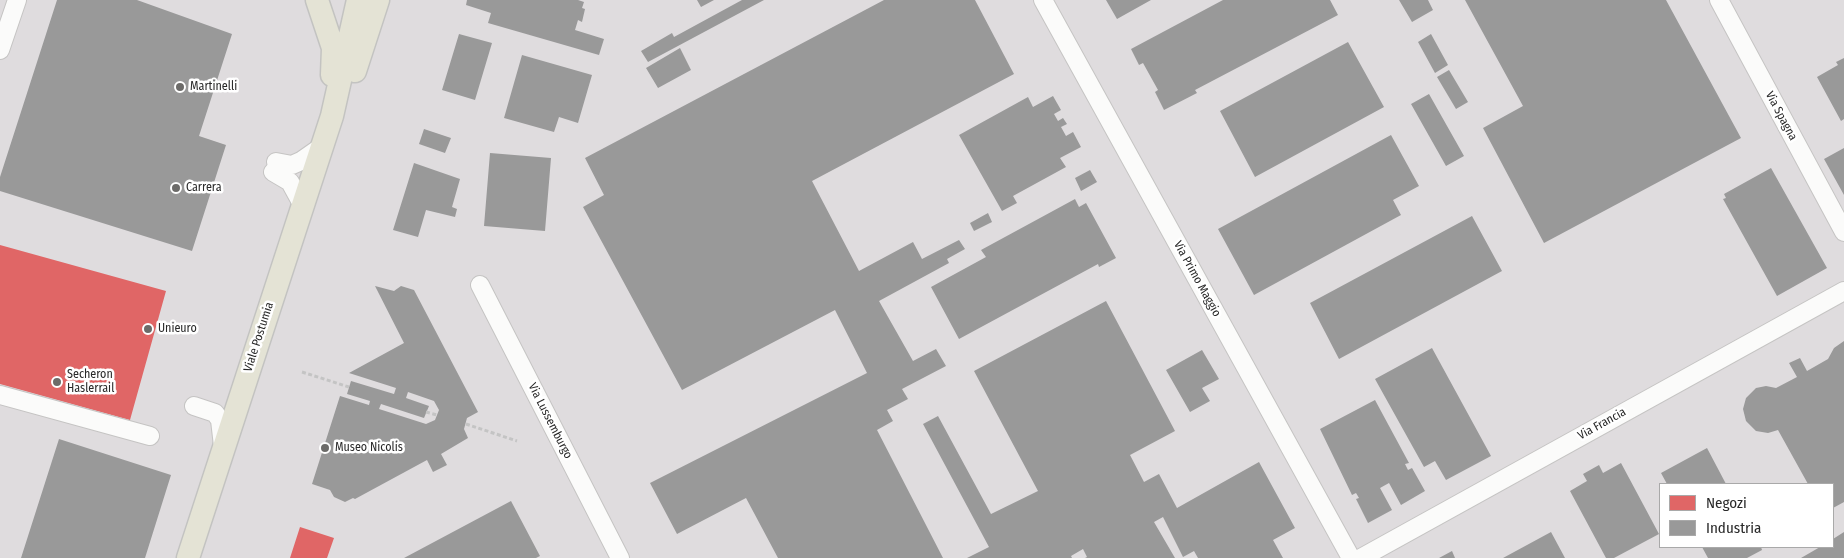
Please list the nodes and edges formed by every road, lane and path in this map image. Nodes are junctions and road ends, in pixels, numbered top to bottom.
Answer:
1 (17, 0) edge
2 (318, 0) edge
3 (356, 0) edge
4 (378, 0) edge
5 (1044, 0) edge
6 (1719, 0) edge
7 (0, 50) edge
8 (332, 116) junction
9 (321, 148) junction
10 (302, 204) junction
11 (1844, 232) edge
12 (480, 285) dead end
13 (1844, 291) edge
14 (302, 372) dead end
15 (349, 387) dead end
16 (0, 395) edge
17 (194, 406) dead end
18 (426, 412) dead end
19 (437, 415) dead end
20 (466, 424) dead end
21 (150, 436) dead end
22 (517, 441) dead end
23 (223, 448) junction
24 (188, 558) edge
25 (620, 558) edge
26 (1351, 558) edge
27 (1361, 558) edge

1 - 7 street
2 - 3 main road, Viale Postumia
2 - 8 main road, Viale Postumia
3 - 8 main road, Viale Postumia
4 - 8 main road, Viale Postumia
5 - 26 street, Via Primo Maggio
6 - 11 street, Via Spagna
8 - 9 main road, Viale Postumia
9 - 10 main road, Viale Postumia
9 - 10 street
10 - 23 main road, Viale Postumia
12 - 25 street, Via Lussemburgo
13 - 27 street, Via Francia
14 - 15 path
16 - 21 street
17 - 23 street
18 - 19 path
20 - 22 path
23 - 24 main road, Viale Postumia

